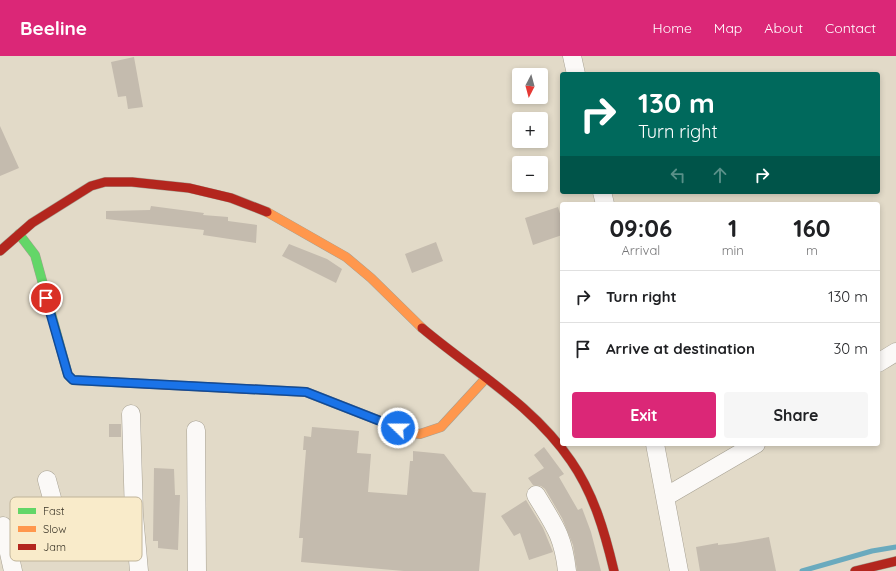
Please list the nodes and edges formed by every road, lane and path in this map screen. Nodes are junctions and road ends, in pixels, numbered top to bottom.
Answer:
1 (572, 56) edge
2 (576, 72) edge
3 (19, 234) junction
4 (0, 250) edge
5 (896, 352) edge
6 (880, 362) edge
7 (486, 378) junction
8 (131, 414) dead end
9 (196, 430) dead end
10 (655, 446) edge
11 (753, 446) edge
12 (47, 480) dead end
13 (536, 495) dead end
14 (52, 497) edge
15 (133, 497) edge
16 (665, 498) junction
17 (3, 526) dead end
18 (10, 558) edge
19 (11, 561) edge
20 (138, 561) edge
21 (896, 561) edge
22 (13, 571) edge
23 (139, 571) edge
24 (197, 571) edge
25 (567, 571) edge
26 (614, 571) edge
27 (679, 571) edge
28 (855, 571) edge

1 - 2 street
3 - 4 street
3 - 7 street
3 - 7 street
5 - 6 street
7 - 26 street
8 - 15 street
9 - 24 street
10 - 16 street
11 - 16 street
12 - 14 street
13 - 25 street
16 - 27 street
17 - 18 street
19 - 22 street
20 - 23 street
21 - 28 street

